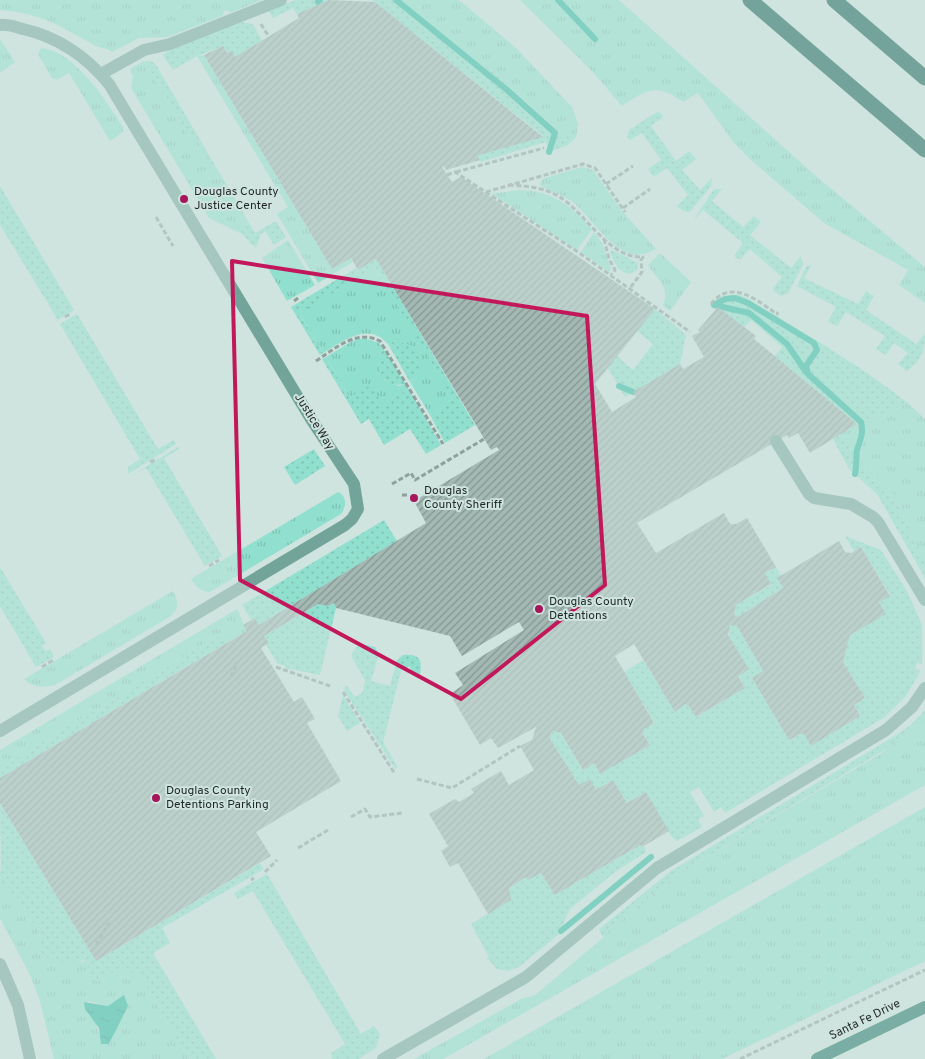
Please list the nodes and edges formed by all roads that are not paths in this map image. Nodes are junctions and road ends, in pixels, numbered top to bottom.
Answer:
1 (280, 0) edge
2 (750, 0) edge
3 (834, 0) edge
4 (0, 25) edge
5 (101, 74) junction
6 (925, 78) edge
7 (925, 150) edge
8 (776, 441) dead end
9 (925, 600) edge
10 (925, 688) edge
11 (0, 731) edge
12 (0, 964) edge
13 (925, 1007) edge
14 (30, 1059) edge
15 (383, 1059) edge
16 (817, 1059) edge

1 - 5 street
2 - 7 highway
3 - 6 highway
4 - 5 street, Justice Way
5 - 11 street, Justice Way
8 - 9 street
10 - 15 street
12 - 14 street
13 - 16 main road, Santa Fe Drive

